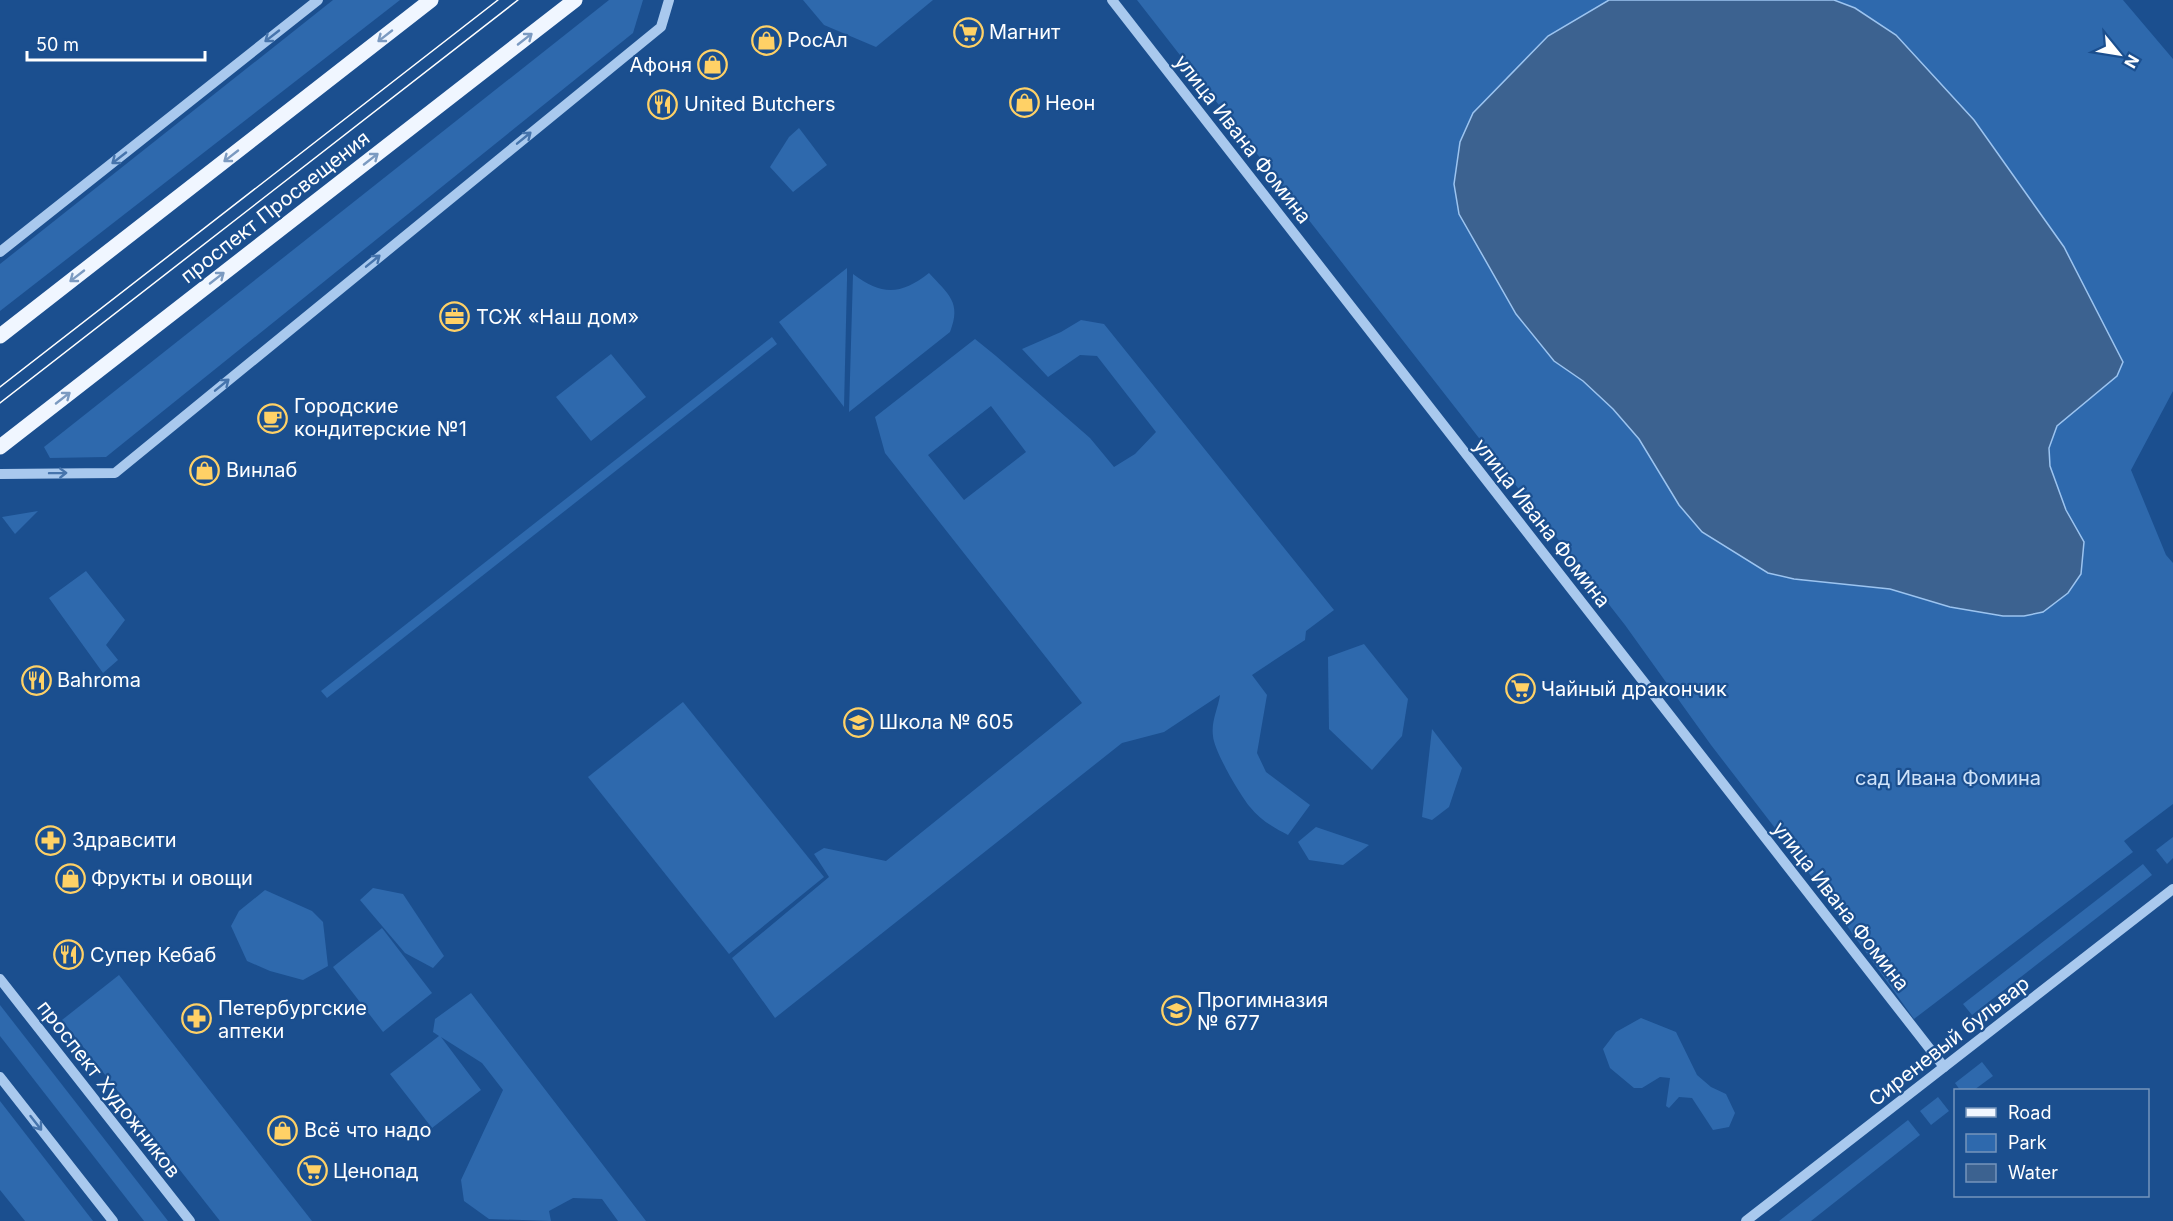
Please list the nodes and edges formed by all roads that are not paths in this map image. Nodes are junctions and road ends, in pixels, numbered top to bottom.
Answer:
1 (318, 0) edge
2 (431, 0) edge
3 (575, 0) edge
4 (669, 0) edge
5 (1112, 0) edge
6 (0, 252) edge
7 (0, 336) edge
8 (0, 447) edge
9 (0, 474) edge
10 (2173, 889) edge
11 (0, 979) edge
12 (1944, 1067) junction
13 (0, 1077) edge
14 (112, 1221) edge
15 (190, 1221) edge
16 (1746, 1221) edge

1 -> 6 street
2 -> 7 main road
8 -> 3 main road, проспект Просвещения
9 -> 4 street
5 - 12 street, улица Ивана Фомина
10 - 12 street, Сиреневый бульвар
11 - 15 street, проспект Художников
12 - 16 street, Сиреневый бульвар
13 -> 14 street

